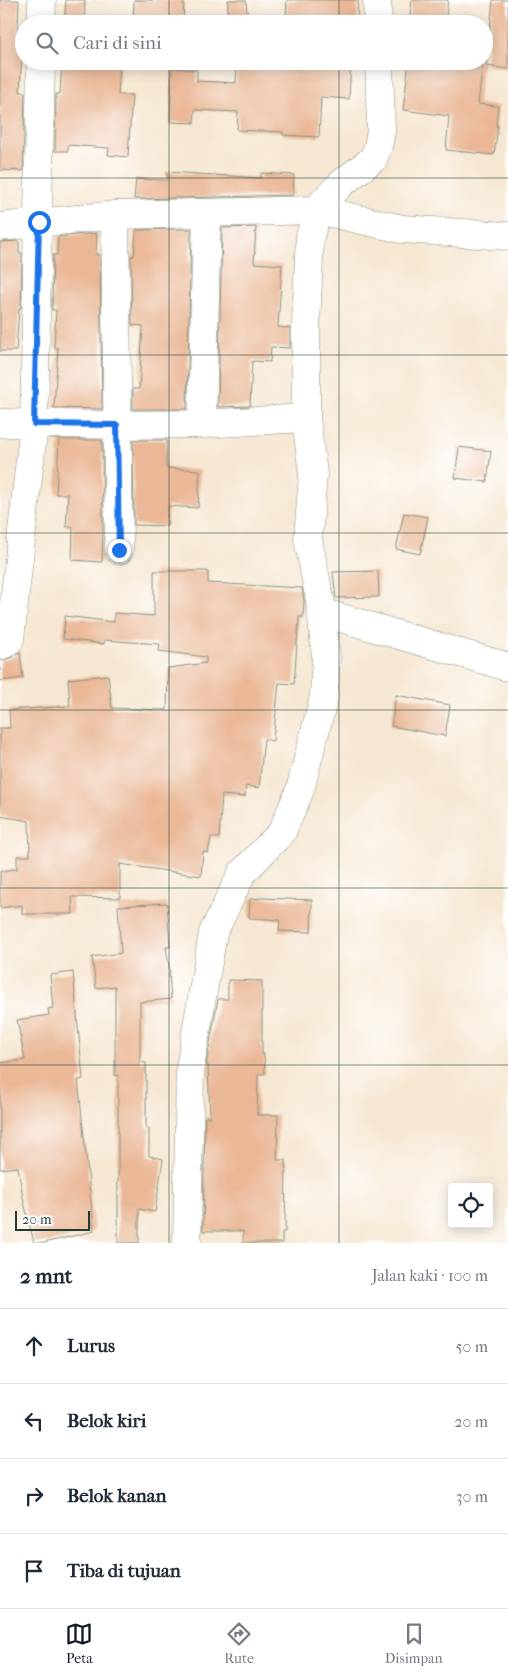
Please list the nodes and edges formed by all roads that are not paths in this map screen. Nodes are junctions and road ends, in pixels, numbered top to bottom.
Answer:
1 (42, 0) edge
2 (378, 0) edge
3 (41, 15) edge
4 (378, 15) edge
5 (41, 70) edge
6 (379, 70) edge
7 (318, 210) junction
8 (207, 213) junction
9 (115, 215) junction
10 (39, 222) junction
11 (0, 227) edge
12 (508, 236) edge
13 (306, 418) junction
14 (0, 423) edge
15 (34, 424) junction
16 (202, 424) junction
17 (117, 425) junction
18 (119, 550) dead end
19 (321, 612) junction
20 (0, 646) edge
21 (508, 667) edge
22 (187, 1243) edge

1 - 3 street
2 - 4 street
5 - 10 street
6 - 7 street
7 - 8 street
7 - 12 street
7 - 13 street
8 - 9 street
8 - 16 street
9 - 10 street
9 - 17 street
10 - 11 street
10 - 15 street
13 - 16 street
13 - 19 street
14 - 15 street
15 - 17 street
15 - 20 street
16 - 17 street
17 - 18 street
19 - 21 street
19 - 22 street

